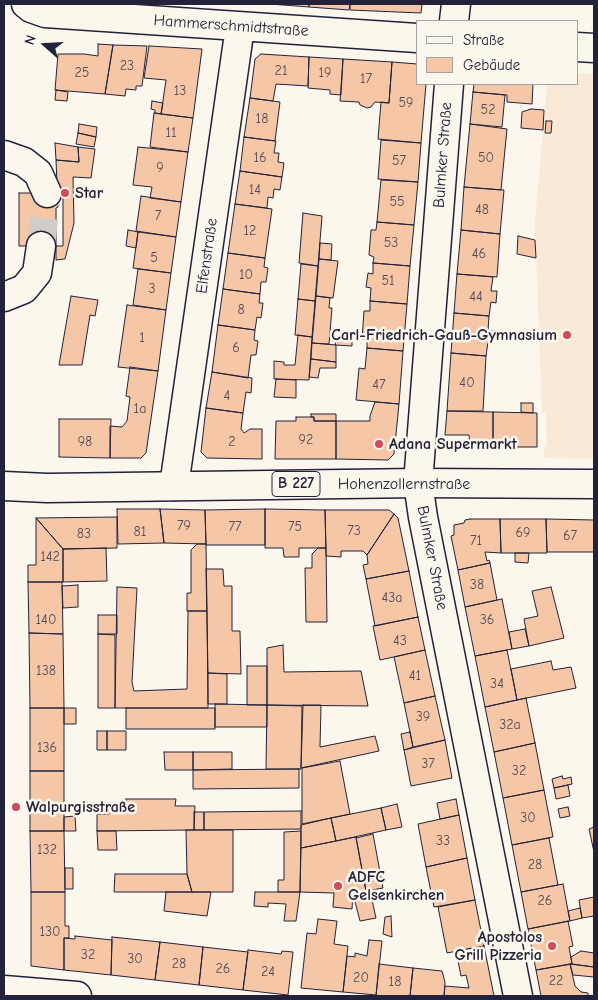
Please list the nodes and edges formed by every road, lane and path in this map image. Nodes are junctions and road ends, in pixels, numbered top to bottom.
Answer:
1 (456, 4) edge
2 (36, 8) edge
3 (454, 20) edge
4 (240, 27) junction
5 (416, 38) edge
6 (578, 47) edge
7 (594, 48) edge
8 (449, 85) edge
9 (4, 155) edge
10 (47, 193) tunnel mouth
11 (41, 246) tunnel mouth
12 (4, 297) edge
13 (418, 483) junction
14 (594, 484) edge
15 (4, 486) edge
16 (174, 486) junction
17 (4, 990) edge
18 (77, 996) edge
19 (518, 996) edge

1 - 3 street
2 - 4 street, Hammerschmidtstraße
4 - 5 street, Hammerschmidtstraße
4 - 16 street, Elfenstraße
6 - 7 street
8 - 13 street, Bulmker Straße
9 - 10 street
11 - 12 street
13 - 14 street, Hohenzollernstraße / B 227
13 - 16 street, Hohenzollernstraße / B 227
13 - 19 street, Bulmker Straße
15 - 16 street, Hohenzollernstraße / B 227
17 - 18 street

